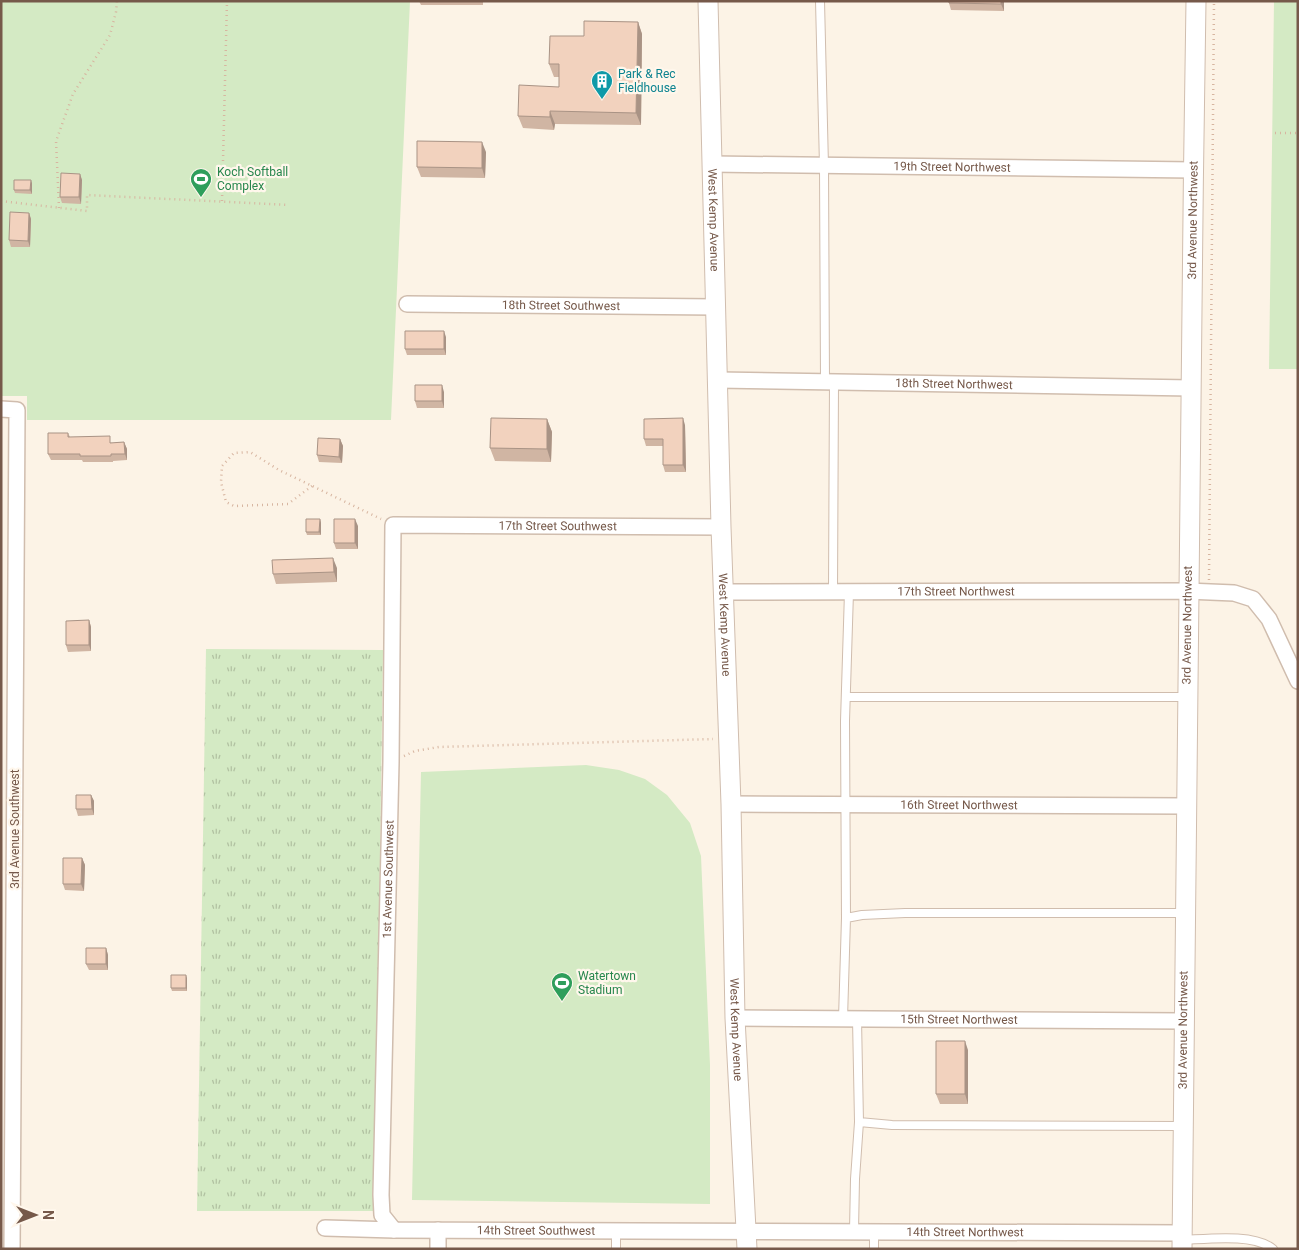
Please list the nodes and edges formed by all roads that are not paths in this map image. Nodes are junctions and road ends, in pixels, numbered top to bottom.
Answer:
1 (708, 1) edge
2 (820, 1) edge
3 (1196, 1) edge
4 (712, 164) junction
5 (824, 166) junction
6 (1193, 170) junction
7 (407, 304) dead end
8 (715, 307) junction
9 (718, 380) junction
10 (830, 382) junction
11 (1191, 388) junction
12 (9, 410) edge
13 (393, 525) joint
14 (721, 527) junction
15 (1187, 591) junction
16 (725, 592) junction
17 (833, 592) junction
18 (849, 592) junction
19 (1298, 681) edge
20 (846, 697) junction
21 (1186, 697) junction
22 (731, 804) junction
23 (845, 804) junction
24 (1185, 806) junction
25 (1184, 913) junction
26 (846, 918) junction
27 (736, 1018) junction
28 (850, 1019) junction
29 (1183, 1021) junction
30 (859, 1122) junction
31 (1183, 1126) junction
32 (325, 1228) dead end
33 (394, 1230) junction
34 (438, 1230) junction
35 (616, 1230) junction
36 (854, 1231) junction
37 (874, 1231) junction
38 (747, 1240) edge
39 (1182, 1240) edge
40 (12, 1249) edge
41 (438, 1249) edge
42 (616, 1249) edge
43 (874, 1249) edge
44 (1273, 1249) edge

1 - 4 street, West Kemp Avenue
2 - 5 lane
3 - 6 street, 3rd Avenue Northwest
4 - 5 street, 19th Street Northwest
4 - 8 street, West Kemp Avenue
5 - 6 street, 19th Street Northwest
5 - 10 lane
6 - 11 street, 3rd Avenue Northwest
7 - 8 street, 18th Street Southwest
8 - 9 street, West Kemp Avenue
9 - 10 street, 18th Street Northwest
9 - 14 street, West Kemp Avenue
10 - 11 street, 18th Street Northwest
10 - 17 lane
11 - 15 street, 3rd Avenue Northwest
12 - 40 street, 3rd Avenue Southwest
13 - 14 street, 17th Street Southwest
13 - 33 street, 1st Avenue Southwest
14 - 16 street, West Kemp Avenue
15 - 18 street, 17th Street Northwest
15 - 19 street, 17th Street Northwest
15 - 21 street, 3rd Avenue Northwest
16 - 17 street, 17th Street Northwest
16 - 22 street, West Kemp Avenue
17 - 18 street, 17th Street Northwest
18 - 20 lane
20 - 21 lane
20 - 23 lane
21 - 24 street, 3rd Avenue Northwest
22 - 23 street, 16th Street Northwest
22 - 27 street, West Kemp Avenue
23 - 24 street, 16th Street Northwest
23 - 26 lane
24 - 25 street, 3rd Avenue Northwest
25 - 26 lane
25 - 29 street, 3rd Avenue Northwest
26 - 28 lane
27 - 28 street, 15th Street Northwest
27 - 38 street, West Kemp Avenue
28 - 29 street, 15th Street Northwest
28 - 30 lane
29 - 31 street, 3rd Avenue Northwest
30 - 31 lane
30 - 36 lane
31 - 39 street, 3rd Avenue Northwest
32 - 33 street, 14th Street Southwest
33 - 34 street, 14th Street Southwest
34 - 35 street, 14th Street Southwest
34 - 41 street
35 - 38 street, 14th Street Southwest
35 - 42 lane
36 - 37 street, 14th Street Northwest
36 - 38 street, 14th Street Northwest
37 - 39 street, 14th Street Northwest
37 - 43 lane
39 - 44 lane

